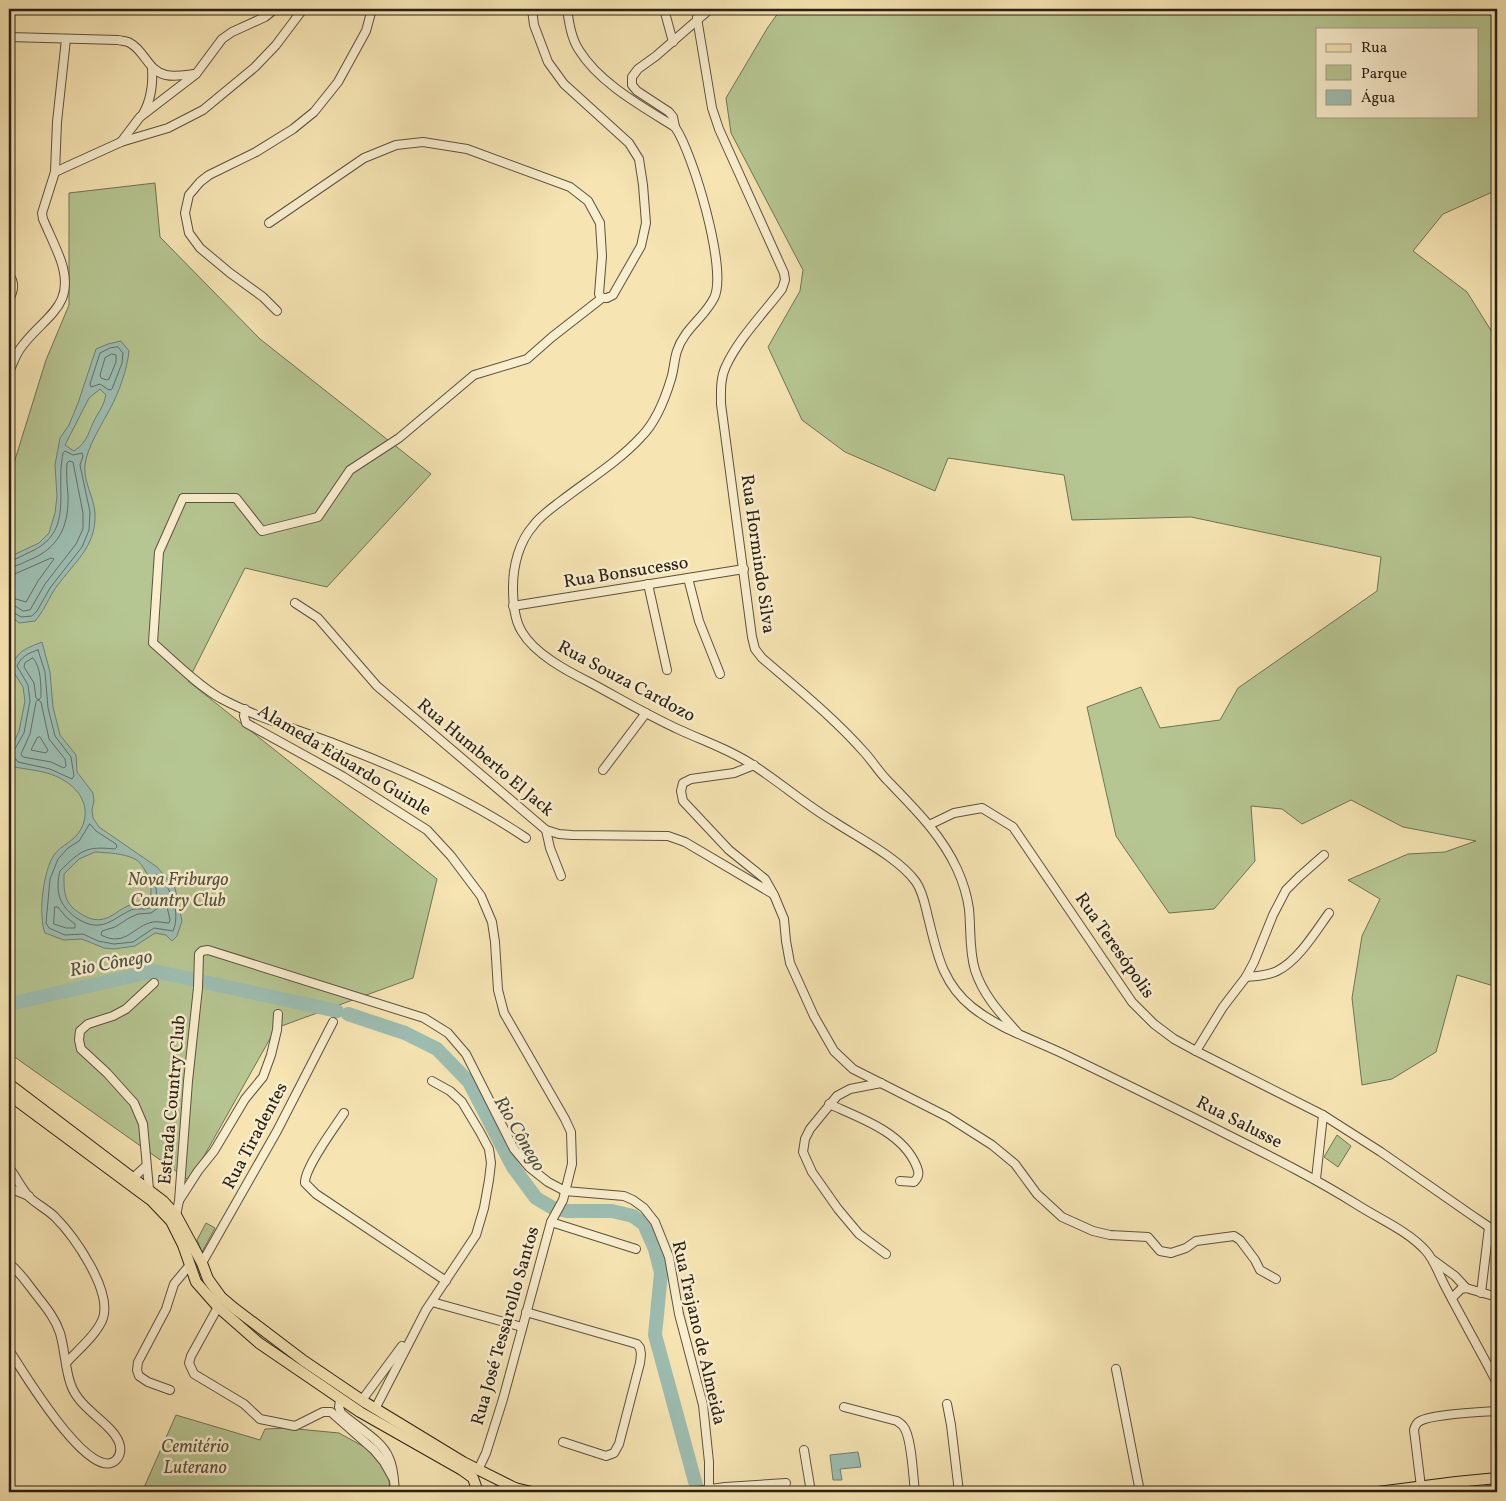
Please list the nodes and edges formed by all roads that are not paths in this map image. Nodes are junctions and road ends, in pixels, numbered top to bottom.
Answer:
1 (275, 9) edge
2 (303, 9) edge
3 (372, 9) edge
4 (532, 9) edge
5 (567, 9) edge
6 (664, 9) edge
7 (710, 9) edge
8 (697, 18) junction
9 (9, 38) edge
10 (66, 38) junction
11 (673, 42) junction
12 (152, 68) junction
13 (196, 74) junction
14 (140, 118) junction
15 (675, 128) junction
16 (121, 142) junction
17 (55, 172) junction
18 (269, 223) dead end
19 (9, 275) edge
20 (602, 298) junction
21 (9, 299) edge
22 (277, 311) dead end
23 (9, 372) edge
24 (744, 569) junction
25 (688, 578) junction
26 (648, 584) junction
27 (295, 603) dead end
28 (513, 606) junction
29 (667, 670) dead end
30 (720, 674) dead end
31 (245, 709) junction
32 (646, 714) junction
33 (754, 766) junction
34 (603, 770) dead end
35 (929, 824) junction
36 (546, 830) junction
37 (526, 838) dead end
38 (1324, 855) dead end
39 (561, 876) dead end
40 (774, 895) junction
41 (1329, 912) dead end
42 (1246, 977) junction
43 (154, 983) dead end
44 (278, 1014) dead end
45 (333, 1022) dead end
46 (1019, 1034) junction
47 (1196, 1051) junction
48 (432, 1081) dead end
49 (9, 1084) edge
50 (881, 1084) junction
51 (9, 1095) edge
52 (829, 1104) junction
53 (344, 1113) dead end
54 (1323, 1114) junction
55 (146, 1166) junction
56 (9, 1167) edge
57 (133, 1178) junction
58 (1316, 1179) junction
59 (900, 1180) dead end
60 (9, 1188) edge
61 (148, 1189) junction
62 (565, 1191) junction
63 (29, 1196) junction
64 (179, 1201) junction
65 (176, 1215) junction
66 (551, 1222) junction
67 (1493, 1227) edge
68 (636, 1249) dead end
69 (886, 1254) dead end
70 (1433, 1260) junction
71 (9, 1263) edge
72 (202, 1263) junction
73 (190, 1266) junction
74 (1276, 1279) dead end
75 (446, 1281) junction
76 (1466, 1288) junction
77 (1481, 1293) junction
78 (1497, 1297) edge
79 (1452, 1298) junction
80 (432, 1302) junction
81 (218, 1307) junction
82 (526, 1312) junction
83 (522, 1327) junction
84 (414, 1330) junction
85 (9, 1350) edge
86 (67, 1362) junction
87 (1116, 1369) dead end
88 (1497, 1383) edge
89 (170, 1390) dead end
90 (340, 1400) junction
91 (362, 1400) junction
92 (947, 1404) dead end
93 (844, 1407) dead end
94 (375, 1409) junction
95 (1497, 1411) edge
96 (563, 1442) dead end
97 (804, 1450) dead end
98 (478, 1470) junction
99 (393, 1478) junction
100 (1497, 1478) edge
101 (786, 1483) dead end
102 (1421, 1487) junction
103 (515, 1488) junction
104 (709, 1491) edge
105 (395, 1492) edge
106 (478, 1492) edge
107 (495, 1492) edge
108 (532, 1492) edge
109 (690, 1492) edge
110 (811, 1492) edge
111 (914, 1492) edge
112 (959, 1492) edge
113 (1140, 1492) edge
114 (1378, 1492) edge

1 - 13 street
2 - 16 street
3 - 22 street
4 - 20 street
5 - 15 street, Rua Souza Cardozo
6 - 11 street
7 - 8 street
8 - 11 street
8 - 24 street, Rua Hormindo Silva
9 - 10 street
10 - 12 street
10 - 17 street
11 - 15 street
12 - 13 street
12 - 14 street
13 - 14 street
14 - 16 street
15 - 28 street, Rua Souza Cardozo
16 - 17 street
17 - 23 street
18 - 20 street
19 - 21 street
20 - 31 street, Alameda Eduardo Guinle
24 - 25 street, Rua Bonsucesso
24 - 35 street, Rua Hormindo Silva
25 - 26 street, Rua Bonsucesso
25 - 30 street
26 - 28 street, Rua Bonsucesso
26 - 29 street
27 - 36 street, Rua Humberto El Jack
28 - 32 street, Rua Souza Cardozo
31 - 37 street
31 - 62 street, Alameda Eduardo Guinle
32 - 33 street, Rua Souza Cardozo
32 - 34 street
33 - 40 street
33 - 46 street, Rua Souza Cardozo
35 - 46 street, Rua Hormindo Silva
35 - 47 street, Rua Teresópolis
36 - 39 street
36 - 40 street, Rua Humberto El Jack
38 - 42 street
40 - 50 street
41 - 42 street
42 - 47 street
43 - 55 street
44 - 64 street
45 - 72 street, Rua Tiradentes
46 - 58 street, Rua Salusse
47 - 54 street, Rua Teresópolis
48 - 75 street
49 - 57 main road
50 - 52 street
50 - 74 street
51 - 73 main road
52 - 59 street
52 - 69 street
53 - 75 street
54 - 58 street
54 - 67 street, Rua Teresópolis
55 - 57 street
55 - 61 street
56 - 63 street
57 - 61 main road
58 - 70 street, Rua Salusse
60 - 63 street
61 - 65 main road
62 - 64 street, Estrada Country Club
62 - 66 street, Rua José Tessarollo Santos
62 - 104 street, Rua Trajano de Almeida
63 - 86 street
64 - 65 street, Estrada Country Club
65 - 72 main road
66 - 68 street
66 - 82 street, Rua José Tessarollo Santos
67 - 77 street
70 - 76 street
70 - 79 street
71 - 86 street
72 - 91 main road
73 - 81 main road
73 - 89 street
75 - 80 street
76 - 77 street
76 - 79 street
77 - 78 street
79 - 88 street
80 - 83 street
80 - 84 street
81 - 90 main road
81 - 99 street
82 - 83 street, Rua José Tessarollo Santos
82 - 96 street
83 - 98 street, Rua José Tessarollo Santos
84 - 91 street
84 - 94 street
85 - 86 street
87 - 113 street
90 - 99 street
90 - 106 main road
91 - 94 main road
92 - 112 street
93 - 111 street
94 - 98 main road
95 - 102 street
97 - 110 street
98 - 103 main road
99 - 105 street
100 - 102 main road
101 - 104 street
102 - 114 main road
103 - 107 main road
103 - 108 main road
104 - 109 street

